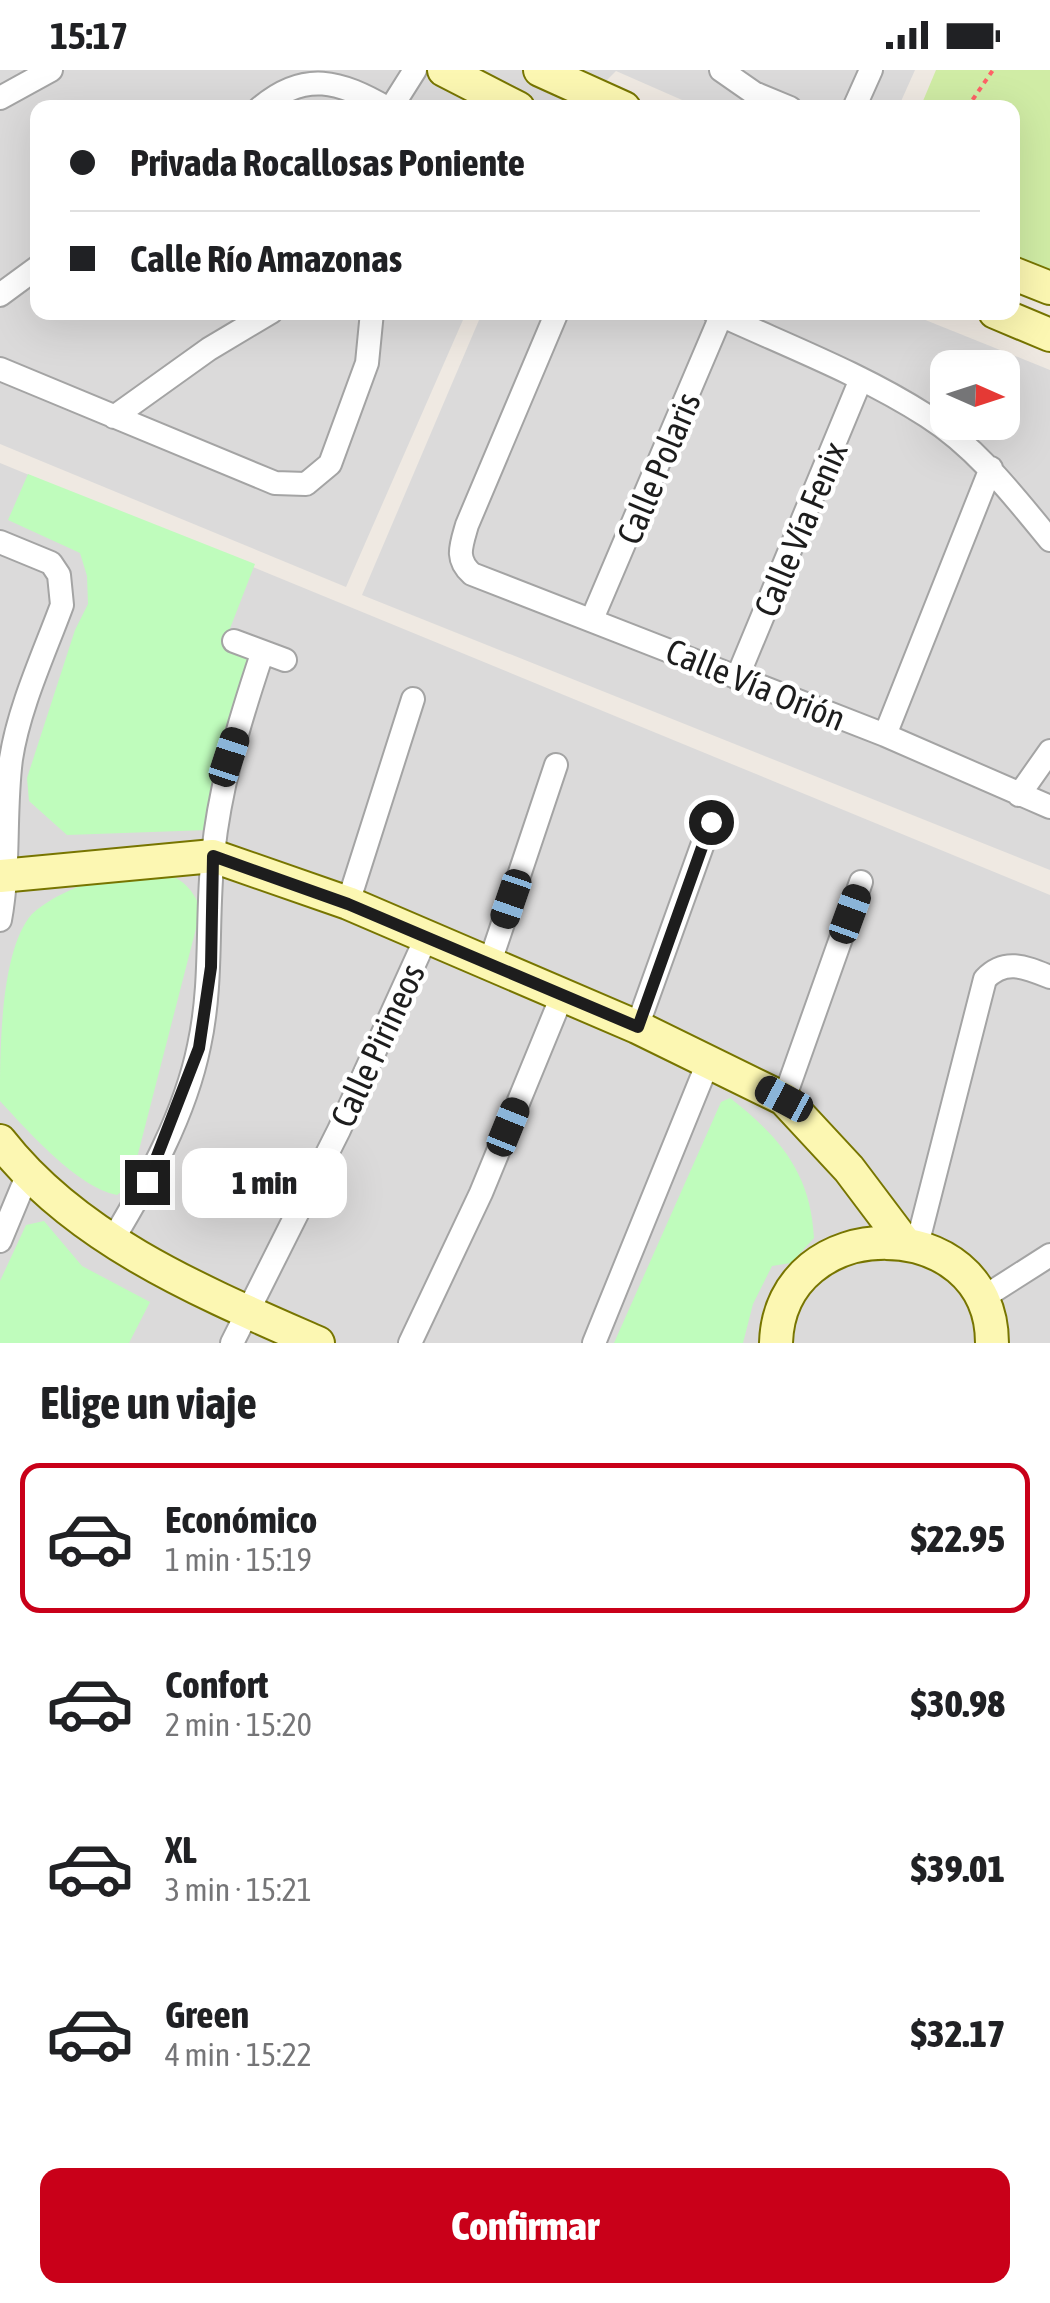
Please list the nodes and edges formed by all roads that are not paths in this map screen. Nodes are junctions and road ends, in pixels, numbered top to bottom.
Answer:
1 (51, 70) edge
2 (415, 70) edge
3 (444, 70) edge
4 (540, 70) edge
5 (721, 70) edge
6 (872, 70) edge
7 (350, 77) edge
8 (0, 98) edge
9 (271, 100) edge
10 (379, 100) edge
11 (394, 100) edge
12 (502, 100) edge
13 (606, 100) edge
14 (766, 100) edge
15 (858, 100) edge
16 (30, 273) edge
17 (1020, 276) edge
18 (1050, 288) edge
19 (0, 295) edge
20 (258, 320) edge
21 (371, 320) edge
22 (554, 320) edge
23 (716, 320) edge
24 (731, 320) edge
25 (1013, 320) edge
26 (1050, 335) edge
27 (0, 369) edge
28 (861, 379) junction
29 (114, 417) junction
30 (991, 468) junction
31 (1050, 540) edge
32 (0, 542) edge
33 (592, 619) junction
34 (234, 641) dead end
35 (737, 678) junction
36 (412, 699) dead end
37 (886, 735) junction
38 (1050, 751) edge
39 (556, 765) dead end
40 (1019, 794) junction
41 (1050, 807) edge
42 (711, 822) dead end
43 (213, 856) junction
44 (4, 876) edge
45 (861, 882) dead end
46 (348, 904) junction
47 (0, 920) edge
48 (426, 938) junction
49 (489, 965) junction
50 (1050, 977) edge
51 (562, 996) junction
52 (638, 1027) junction
53 (709, 1060) junction
54 (784, 1099) junction
55 (0, 1140) edge
56 (27, 1176) junction
57 (0, 1241) edge
58 (112, 1242) junction
59 (910, 1243) junction
60 (1050, 1255) edge
61 (981, 1300) junction
62 (250, 1313) junction
63 (232, 1343) edge
64 (318, 1343) edge
65 (410, 1343) edge
66 (594, 1343) edge
67 (776, 1343) edge
68 (992, 1343) edge

1 - 8 street
2 - 11 street
3 - 12 street
4 - 13 street
5 - 14 street
6 - 15 street
7 - 9 street
7 - 10 street
16 - 19 street
17 - 18 street
20 - 29 street
21 - 29 street
22 - 33 street, Calle Vía Orión
23 - 33 street, Calle Polaris
24 - 28 street
25 - 26 street
27 - 29 street
28 - 30 street
28 - 35 street, Calle Vía Fenix
30 - 31 street
30 - 37 street
32 - 44 street
33 - 35 street, Calle Vía Orión
34 - 43 street
35 - 37 street, Calle Vía Orión
36 - 46 street
37 - 40 street, Calle Vía Orión
38 - 40 street
39 - 49 street
40 - 41 street, Calle Vía Orión
42 - 52 street
43 - 44 street
43 - 46 street
43 - 58 street
44 - 47 street
45 - 54 street
46 - 48 street
48 - 49 street
48 - 62 street, Calle Pirineos
49 - 51 street
50 - 59 street
51 - 52 street
51 - 65 street
52 - 53 street
53 - 54 street
53 - 66 street
54 - 59 street
55 - 56 street
56 - 57 street
56 - 58 street
58 - 62 street
59 - 61 street
59 - 67 street
60 - 61 street
61 - 68 street
62 - 63 street, Calle Pirineos
62 - 64 street

